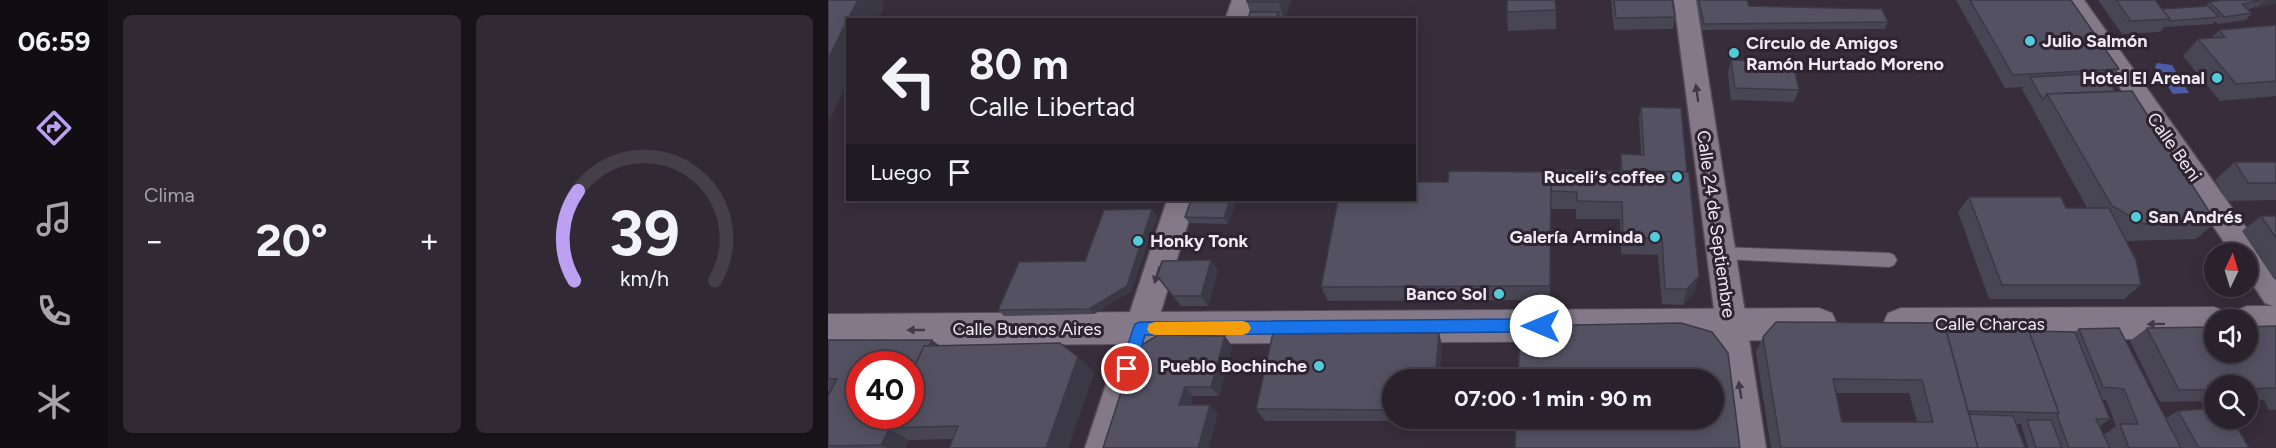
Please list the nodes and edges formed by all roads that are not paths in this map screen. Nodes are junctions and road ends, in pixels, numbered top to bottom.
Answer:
1 (1244, 0) edge
2 (1684, 0) edge
3 (2072, 0) edge
4 (1238, 18) edge
5 (1181, 201) edge
6 (1720, 253) junction
7 (1889, 260) dead end
8 (2276, 294) edge
9 (2204, 322) edge
10 (2258, 322) edge
11 (2276, 322) edge
12 (1730, 324) junction
13 (1140, 329) junction
14 (828, 330) edge
15 (1102, 448) edge
16 (1749, 448) edge

1 - 4 street
6 -> 2 street, Calle 24 de Septiembre
3 - 8 street, Calle Beni
5 -> 13 street
6 - 7 lane
6 - 12 street, Calle 24 de Septiembre
9 -> 12 street, Calle Charcas
10 - 11 street
12 - 13 street, Calle Buenos Aires
16 -> 12 street, Calle 24 de Septiembre
13 -> 14 street, Calle Buenos Aires
13 - 15 street

